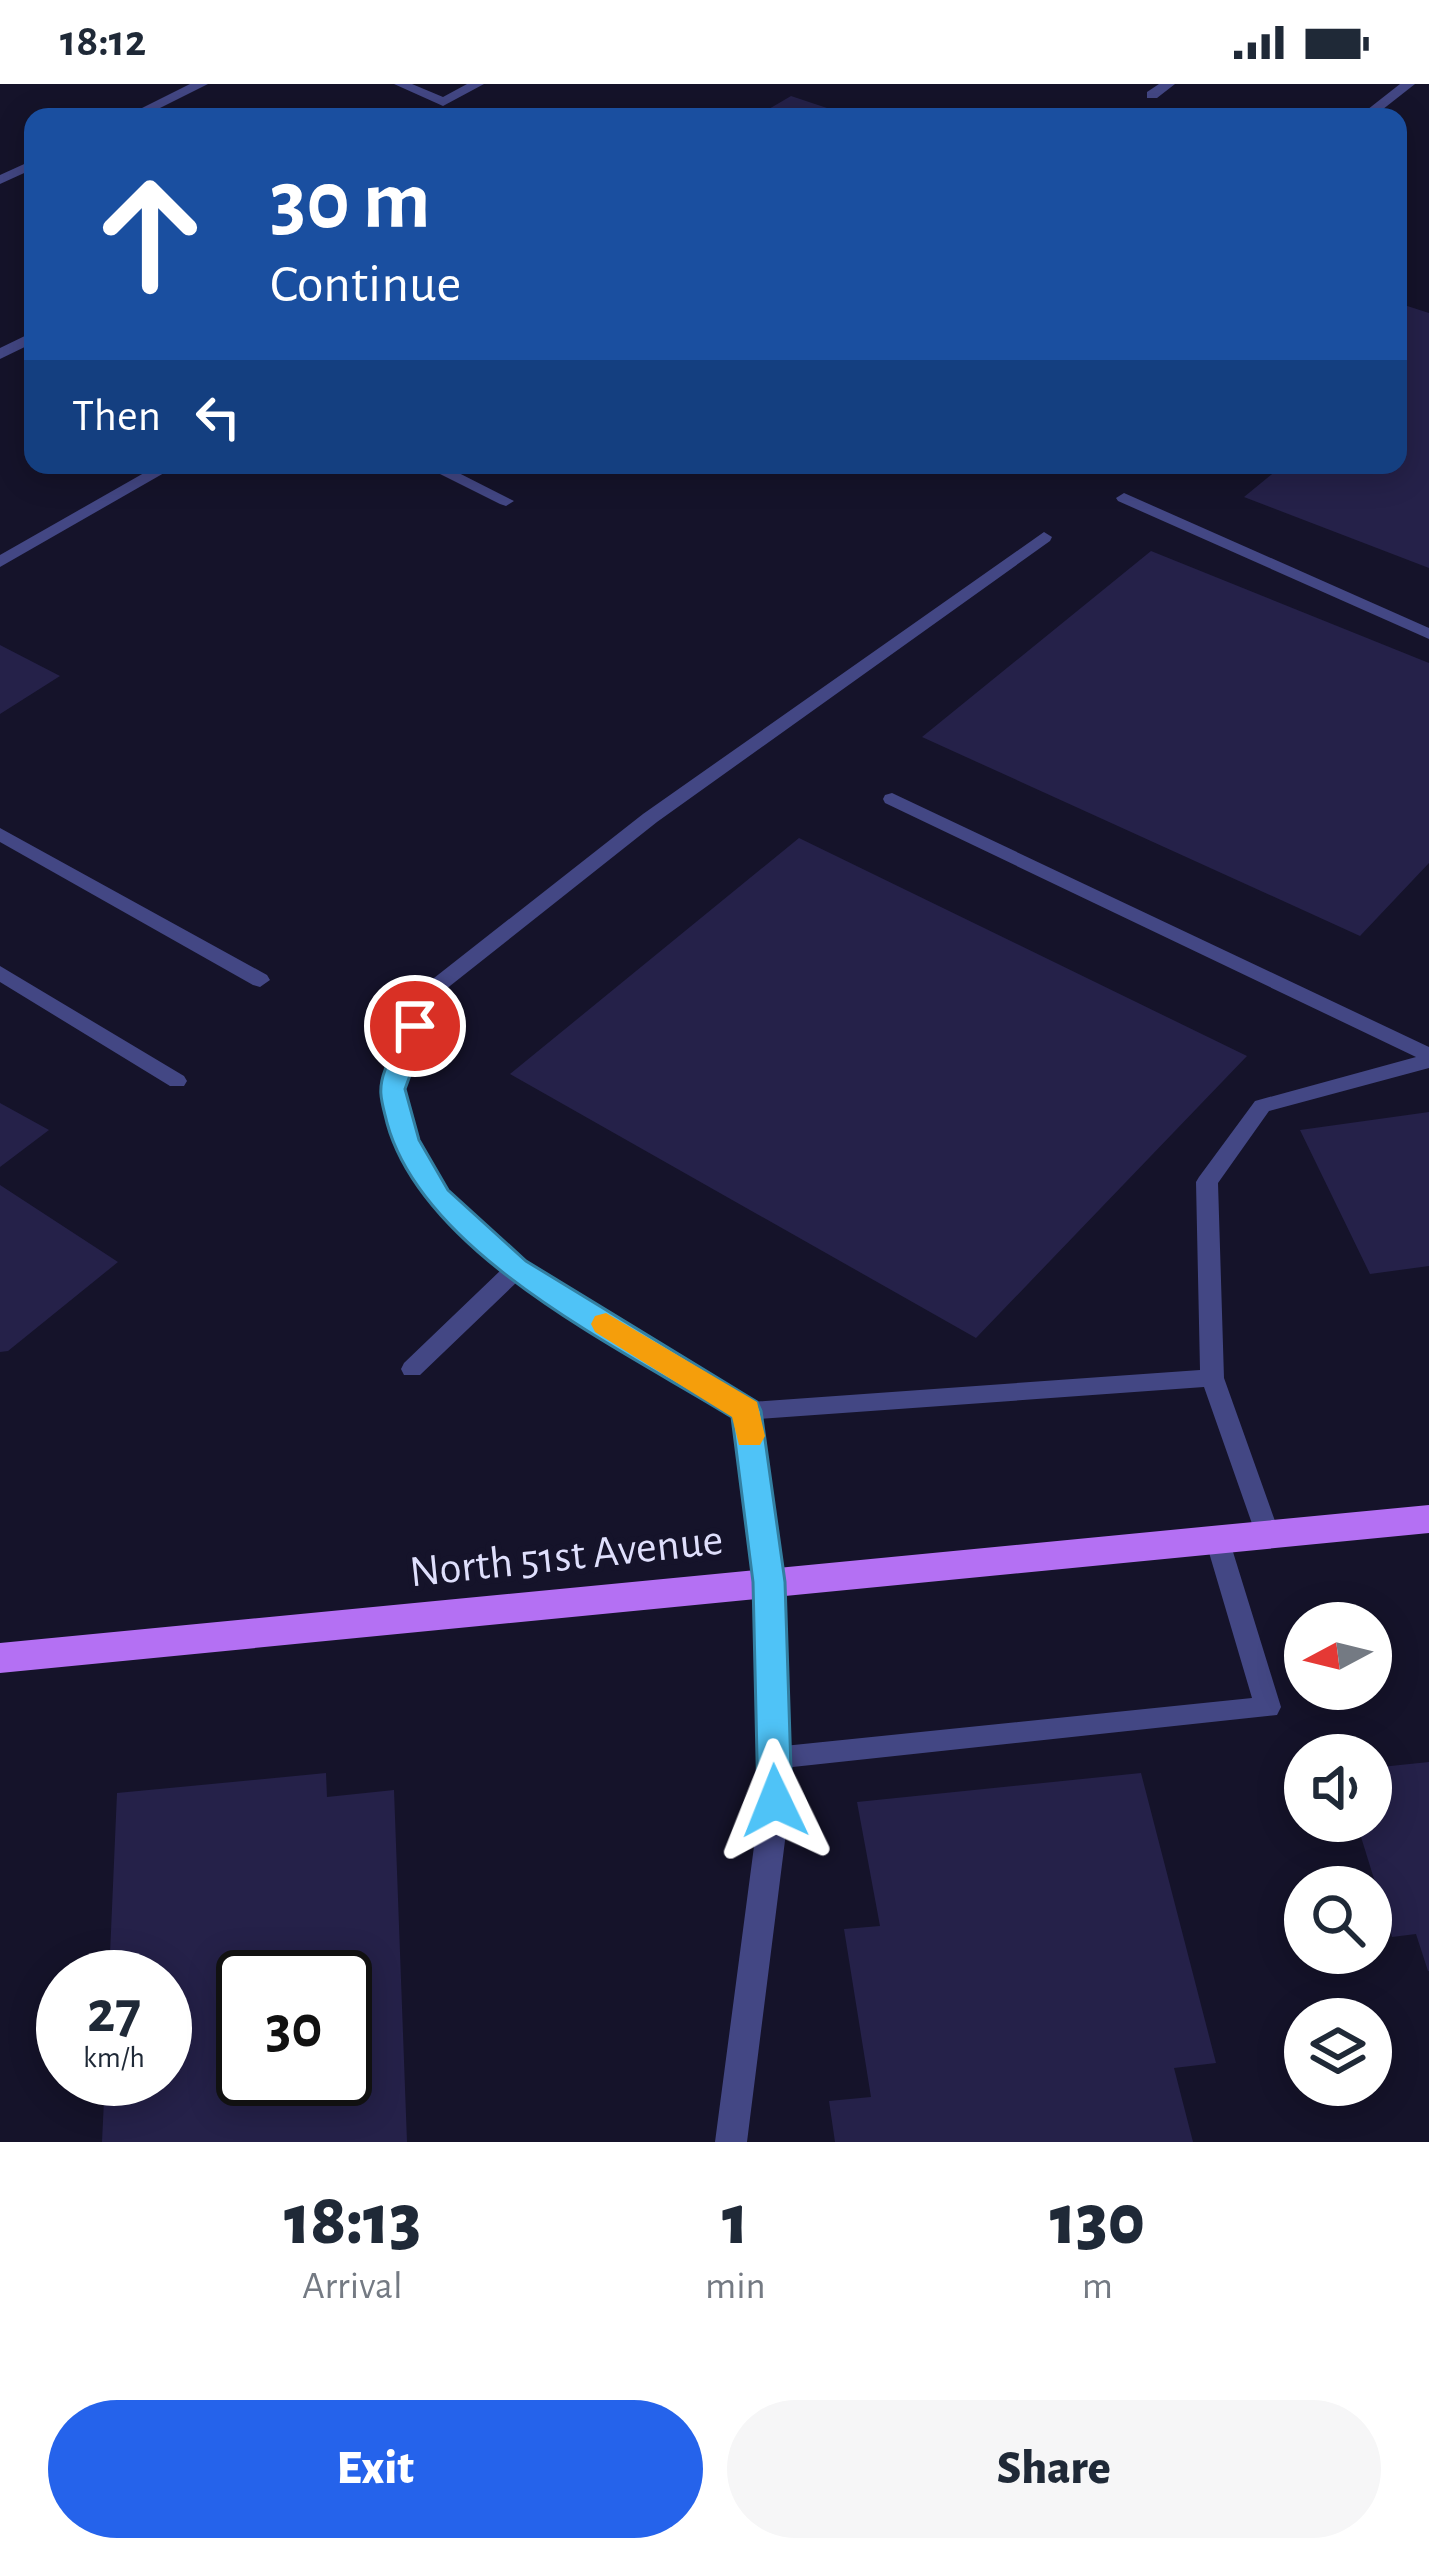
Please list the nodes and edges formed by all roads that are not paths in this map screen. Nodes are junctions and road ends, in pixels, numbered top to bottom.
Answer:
1 (201, 84) edge
2 (401, 84) edge
3 (477, 84) edge
4 (1168, 84) edge
5 (1408, 84) edge
6 (1152, 95) dead end
7 (150, 108) edge
8 (442, 108) edge
9 (445, 108) edge
10 (1377, 108) edge
11 (154, 474) edge
12 (450, 474) edge
13 (1124, 498) dead end
14 (506, 500) dead end
15 (1044, 537) dead end
16 (0, 562) edge
17 (1429, 634) edge
18 (892, 799) dead end
19 (0, 834) edge
20 (0, 973) edge
21 (260, 980) dead end
22 (1429, 1058) edge
23 (177, 1081) dead end
24 (516, 1269) junction
25 (412, 1370) dead end
26 (1212, 1378) junction
27 (746, 1411) junction
28 (1429, 1519) edge
29 (1268, 1535) junction
30 (1216, 1539) junction
31 (769, 1582) junction
32 (0, 1658) edge
33 (774, 1758) junction
34 (731, 2142) edge

1 - 7 lane
2 - 8 lane
3 - 9 lane
4 - 6 lane
5 - 10 lane
11 - 16 lane
12 - 14 lane
13 - 17 lane
15 - 24 lane
18 - 22 lane
19 - 21 lane
20 - 23 lane
22 - 26 lane
24 - 25 lane
24 - 27 lane
26 - 27 lane
26 - 29 lane
27 - 31 lane
28 - 29 main road, North 51st Avenue
29 - 30 main road, North 51st Avenue
30 - 31 main road, North 51st Avenue
30 - 33 lane
31 - 32 main road, North 51st Avenue
31 - 33 street
33 - 34 street

